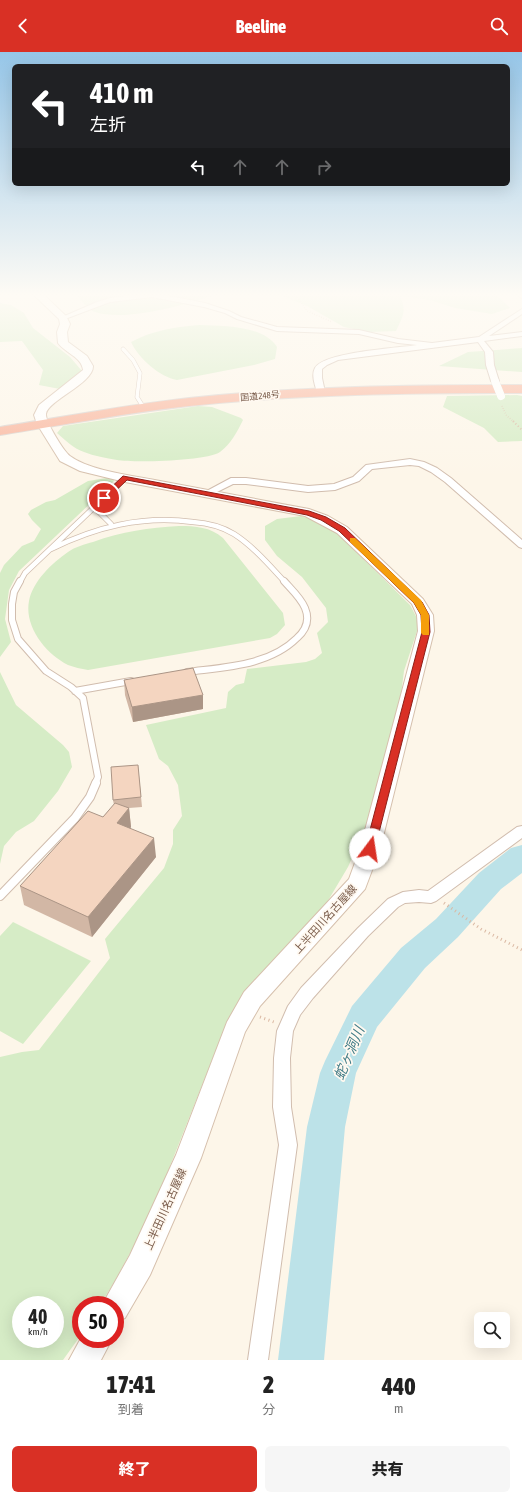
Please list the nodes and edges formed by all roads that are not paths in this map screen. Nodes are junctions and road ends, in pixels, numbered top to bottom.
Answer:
1 (80, 356) edge
2 (129, 356) edge
3 (349, 356) edge
4 (489, 356) edge
5 (522, 389) edge
6 (321, 392) junction
7 (501, 396) road end
8 (144, 408) junction
9 (43, 424) junction
10 (0, 431) edge
11 (125, 478) junction
12 (208, 494) junction
13 (94, 507) junction
14 (111, 524) junction
15 (522, 545) edge
16 (51, 549) junction
17 (181, 673) edge
18 (135, 681) edge
19 (75, 690) junction
20 (522, 831) edge
21 (0, 896) edge
22 (122, 1296) edge
23 (91, 1348) edge
24 (84, 1360) edge
25 (258, 1360) edge

1 - 9 main road
2 - 8 lane
3 - 6 street
4 - 7 street, bridge
5 - 6 highway, 国道248号
6 - 8 highway, 国道248号
8 - 9 highway, 国道248号
9 - 10 highway, 国道248号
9 - 11 main road, 上半田川名古屋線
11 - 12 main road, 上半田川名古屋線
11 - 13 lane
12 - 15 street
12 - 22 main road, 上半田川名古屋線
13 - 14 lane
13 - 16 lane
14 - 16 lane
14 - 17 lane
16 - 19 lane
18 - 19 lane
19 - 21 lane
20 - 25 street
23 - 24 main road

